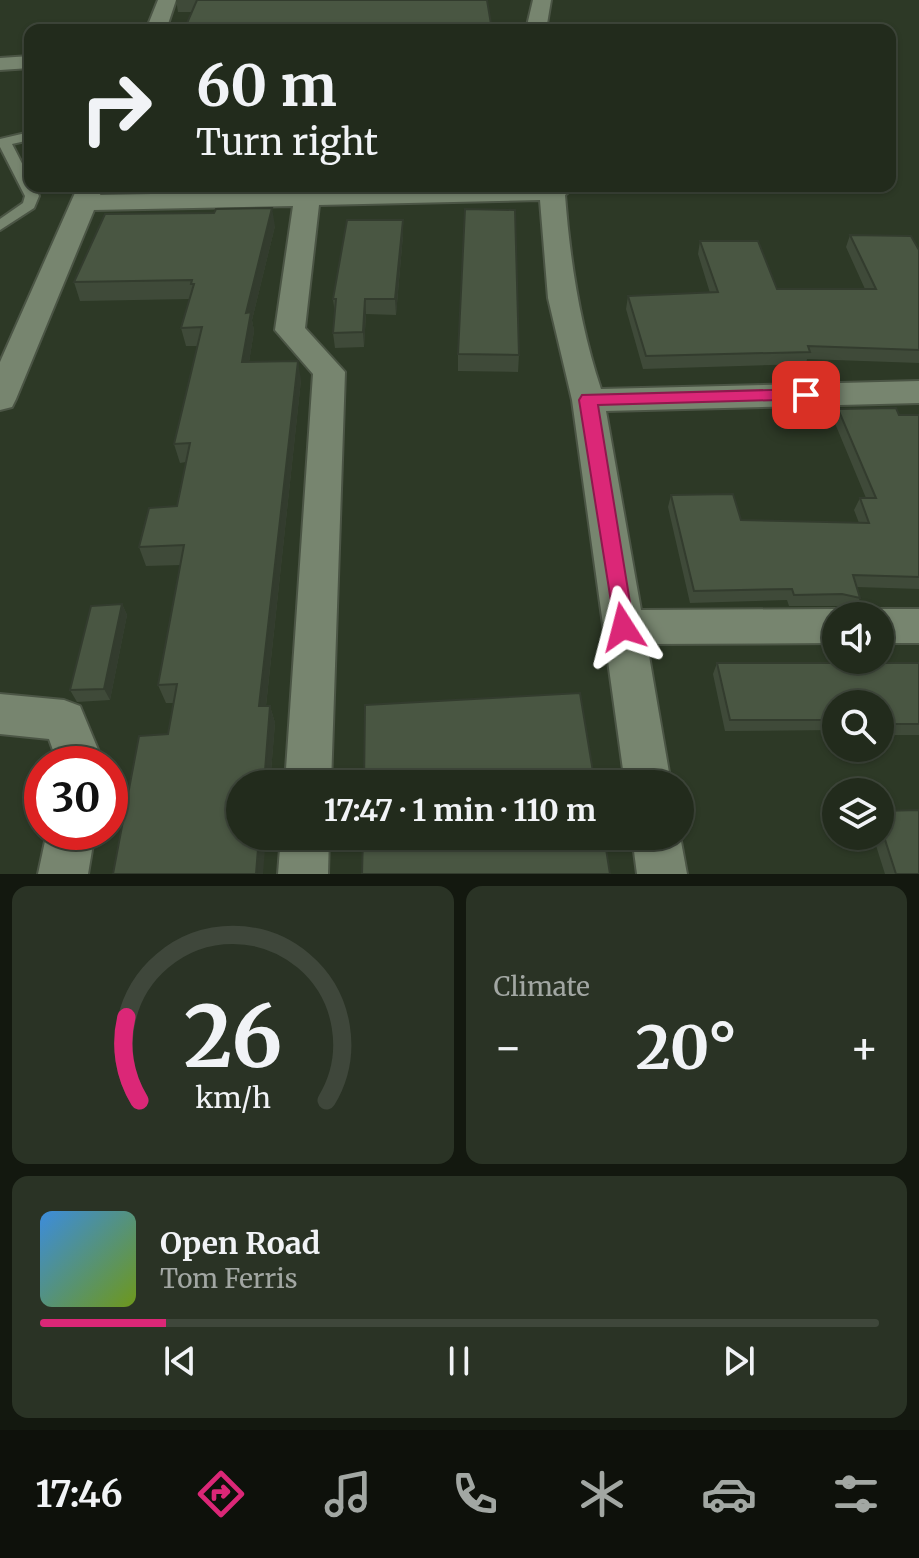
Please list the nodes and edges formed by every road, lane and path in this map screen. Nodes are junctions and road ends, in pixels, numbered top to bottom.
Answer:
1 (167, 0) edge
2 (542, 0) edge
3 (158, 24) edge
4 (537, 24) edge
5 (24, 62) edge
6 (0, 64) edge
7 (24, 138) edge
8 (2, 143) edge
9 (24, 182) edge
10 (30, 192) edge
11 (430, 192) edge
12 (558, 192) edge
13 (200, 194) edge
14 (87, 195) edge
15 (307, 199) junction
16 (0, 226) edge
17 (9, 356) edge
18 (919, 392) edge
19 (0, 399) edge
20 (588, 400) junction
21 (822, 626) edge
22 (894, 626) edge
23 (919, 626) edge
24 (623, 627) junction
25 (0, 714) edge
26 (74, 746) edge
27 (309, 770) edge
28 (646, 770) edge
29 (68, 850) edge
30 (304, 850) edge
31 (658, 850) edge
32 (63, 874) edge
33 (303, 874) edge
34 (662, 874) edge

1 - 3 street
2 - 4 street
5 - 6 street
7 - 8 lane
8 - 9 lane
10 - 16 lane
11 - 15 street
12 - 20 street
13 - 14 street
13 - 15 street
14 - 17 street
15 - 27 street
17 - 19 street
18 - 20 street
20 - 24 street
21 - 24 street
22 - 23 street
24 - 28 street
25 - 26 street
29 - 32 street
30 - 33 street
31 - 34 street

